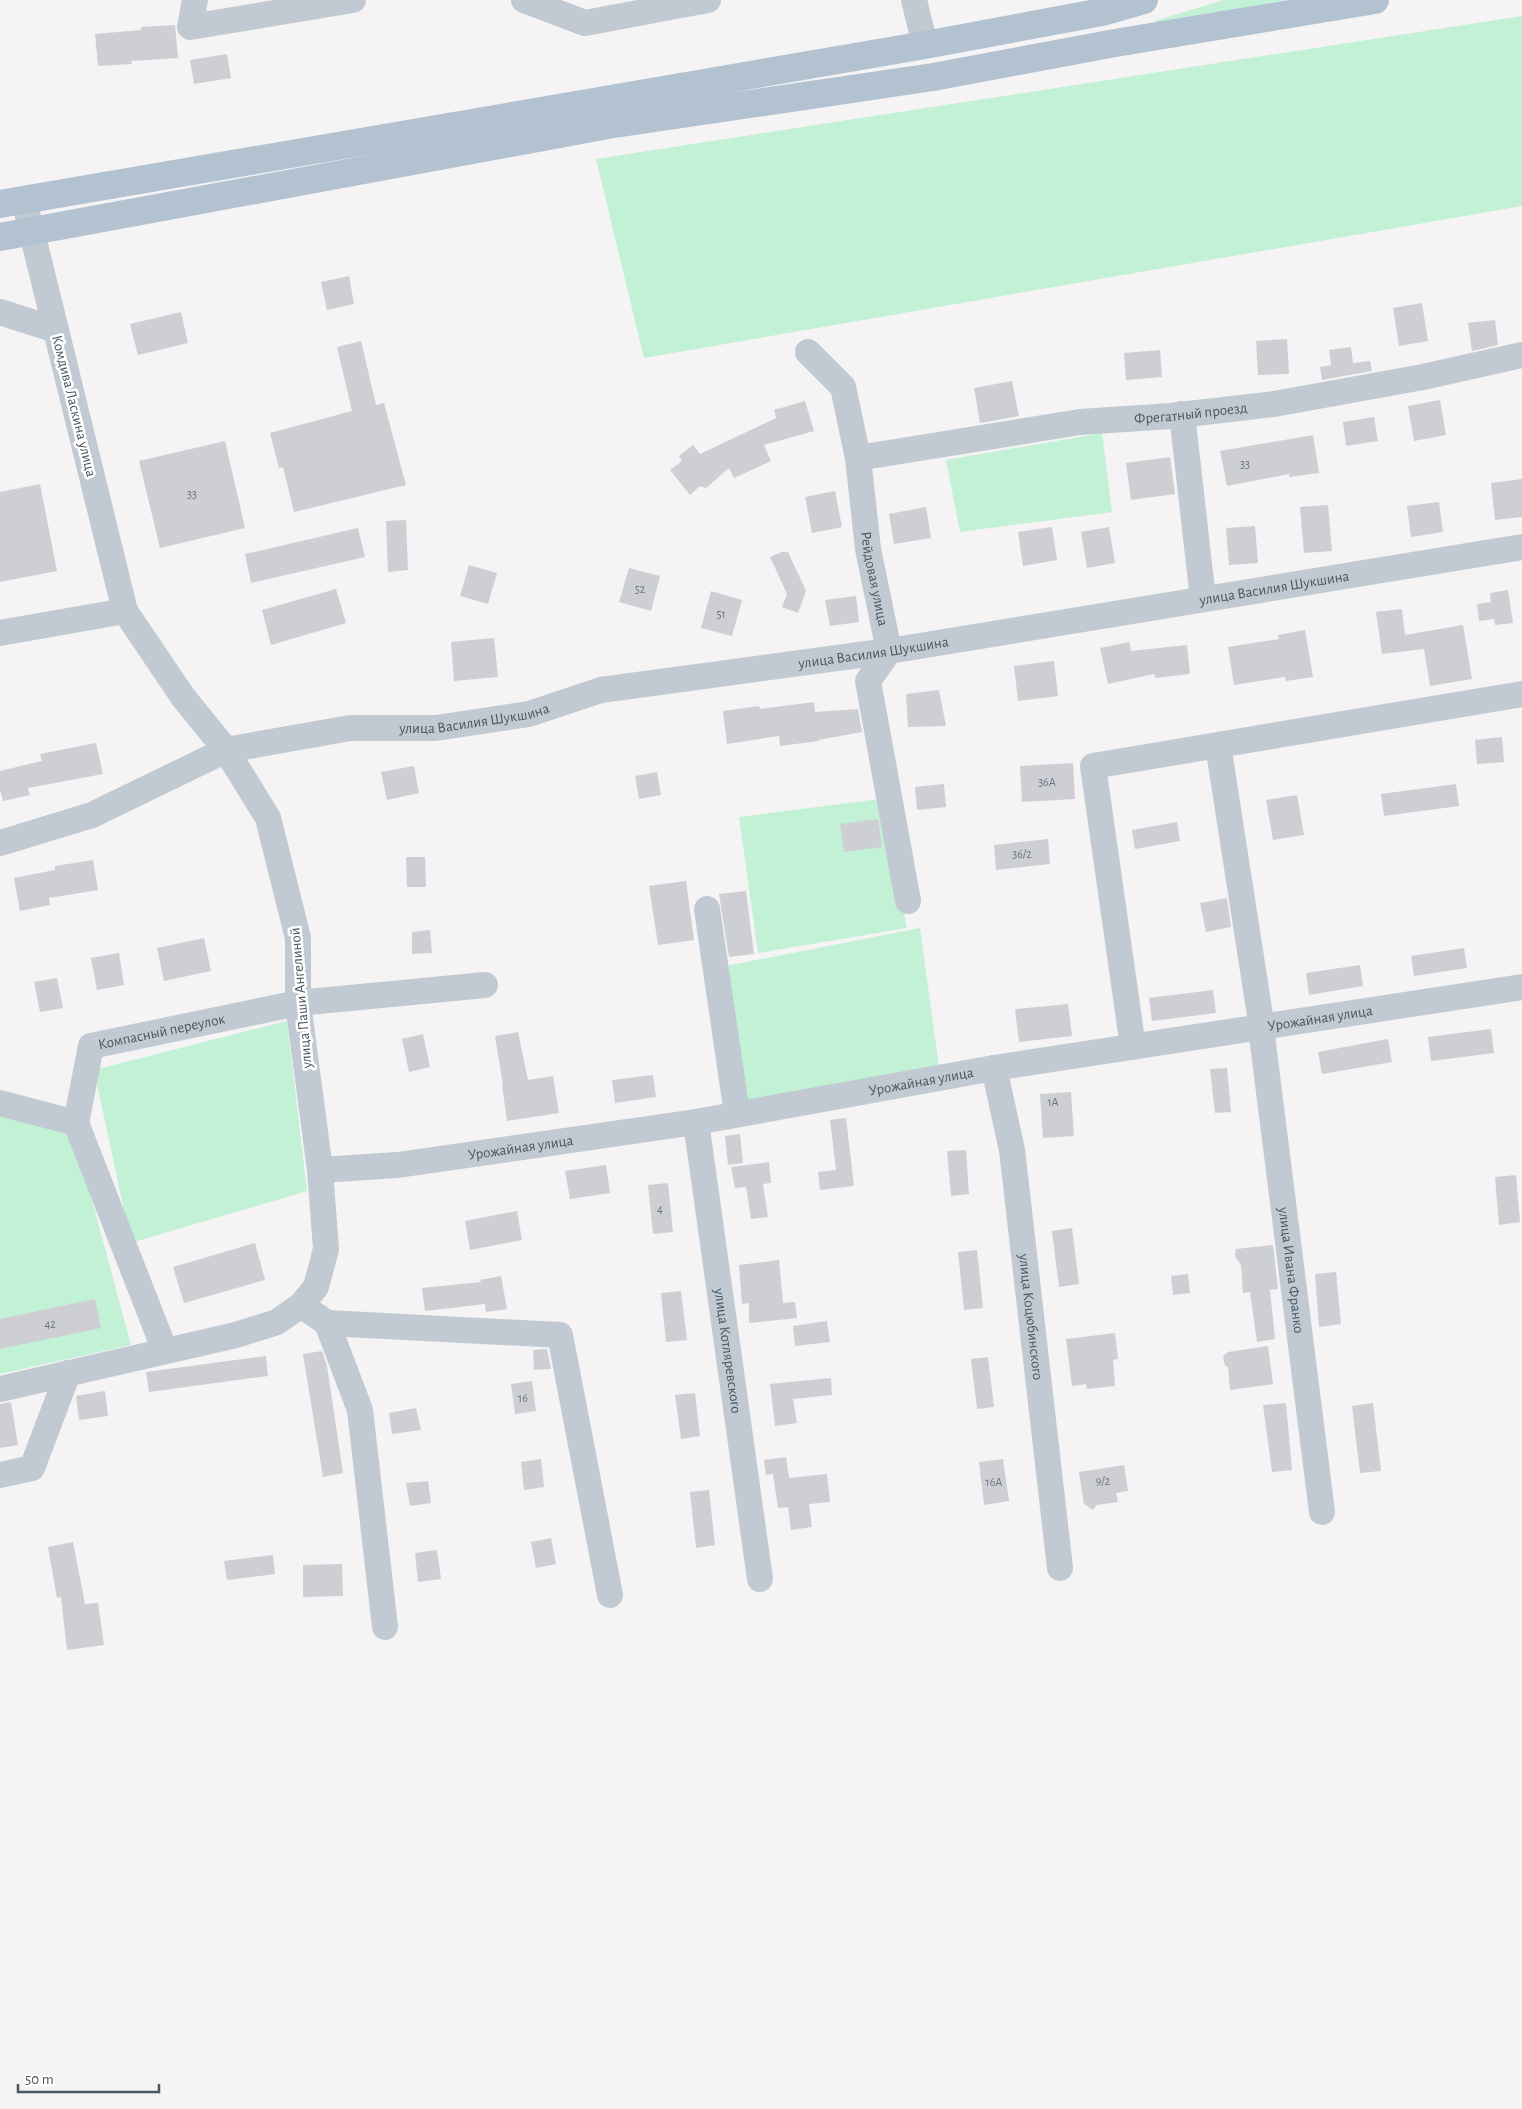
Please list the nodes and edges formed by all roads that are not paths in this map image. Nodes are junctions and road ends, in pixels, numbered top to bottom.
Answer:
1 (195, 0) edge
2 (352, 0) edge
3 (524, 0) edge
4 (708, 0) edge
5 (914, 0) edge
6 (1144, 0) edge
7 (1375, 0) edge
8 (925, 45) junction
9 (12, 202) edge
10 (32, 232) junction
11 (0, 237) edge
12 (0, 312) edge
13 (56, 330) junction
14 (808, 352) dead end
15 (1522, 355) edge
16 (1182, 414) junction
17 (858, 458) junction
18 (1522, 547) edge
19 (1203, 599) junction
20 (125, 612) junction
21 (0, 633) edge
22 (889, 651) junction
23 (1522, 694) edge
24 (1218, 745) junction
25 (226, 750) junction
26 (0, 843) edge
27 (908, 901) dead end
28 (708, 909) dead end
29 (486, 985) dead end
30 (1522, 987) edge
31 (298, 1003) junction
32 (1261, 1028) junction
33 (1132, 1047) junction
34 (994, 1068) junction
35 (0, 1103) edge
36 (737, 1114) junction
37 (696, 1122) junction
38 (76, 1123) junction
39 (320, 1170) junction
40 (302, 1304) junction
41 (326, 1323) junction
42 (164, 1351) junction
43 (68, 1373) junction
44 (0, 1389) edge
45 (0, 1475) edge
46 (1322, 1512) dead end
47 (1060, 1568) dead end
48 (760, 1579) dead end
49 (610, 1595) dead end
50 (385, 1627) dead end

1 - 2 street
3 - 4 street
5 - 8 street
6 - 8 main road
7 - 10 main road
8 - 9 main road
9 - 10 street, Комдива Ласкина улица
10 - 11 main road
10 - 13 street, Комдива Ласкина улица
12 - 13 street
13 - 20 street, Комдива Ласкина улица
14 - 17 street, Рейдовая улица
15 - 16 street, Фрегатный проезд
16 - 17 street, Фрегатный проезд
16 - 19 street
17 - 22 street, Рейдовая улица
18 - 19 street, улица Василия Шукшина
19 - 22 street, улица Василия Шукшина
20 - 21 street
20 - 25 street, улица Паши Ангелиной
22 - 25 street, улица Василия Шукшина
22 - 27 street
23 - 24 street
24 - 32 street, улица Ивана Франко
24 - 33 street
25 - 26 street, улица Василия Шукшина
25 - 31 street, улица Паши Ангелиной
28 - 36 street
29 - 31 street
30 - 32 street, Урожайная улица
31 - 38 street, Компасный переулок
31 - 39 street, улица Паши Ангелиной
32 - 33 street, Урожайная улица
32 - 46 street, улица Ивана Франко
33 - 34 street, Урожайная улица
34 - 36 street, Урожайная улица
34 - 47 street, улица Коцюбинского
35 - 38 street
36 - 37 street, Урожайная улица
37 - 39 street, Урожайная улица
37 - 48 street, улица Котляревского
38 - 42 street
39 - 40 street, улица Паши Ангелиной
40 - 41 street
40 - 42 street, улица Паши Ангелиной
41 - 49 street
41 - 50 street
42 - 43 street, улица Паши Ангелиной
43 - 44 street, улица Паши Ангелиной
43 - 45 street

